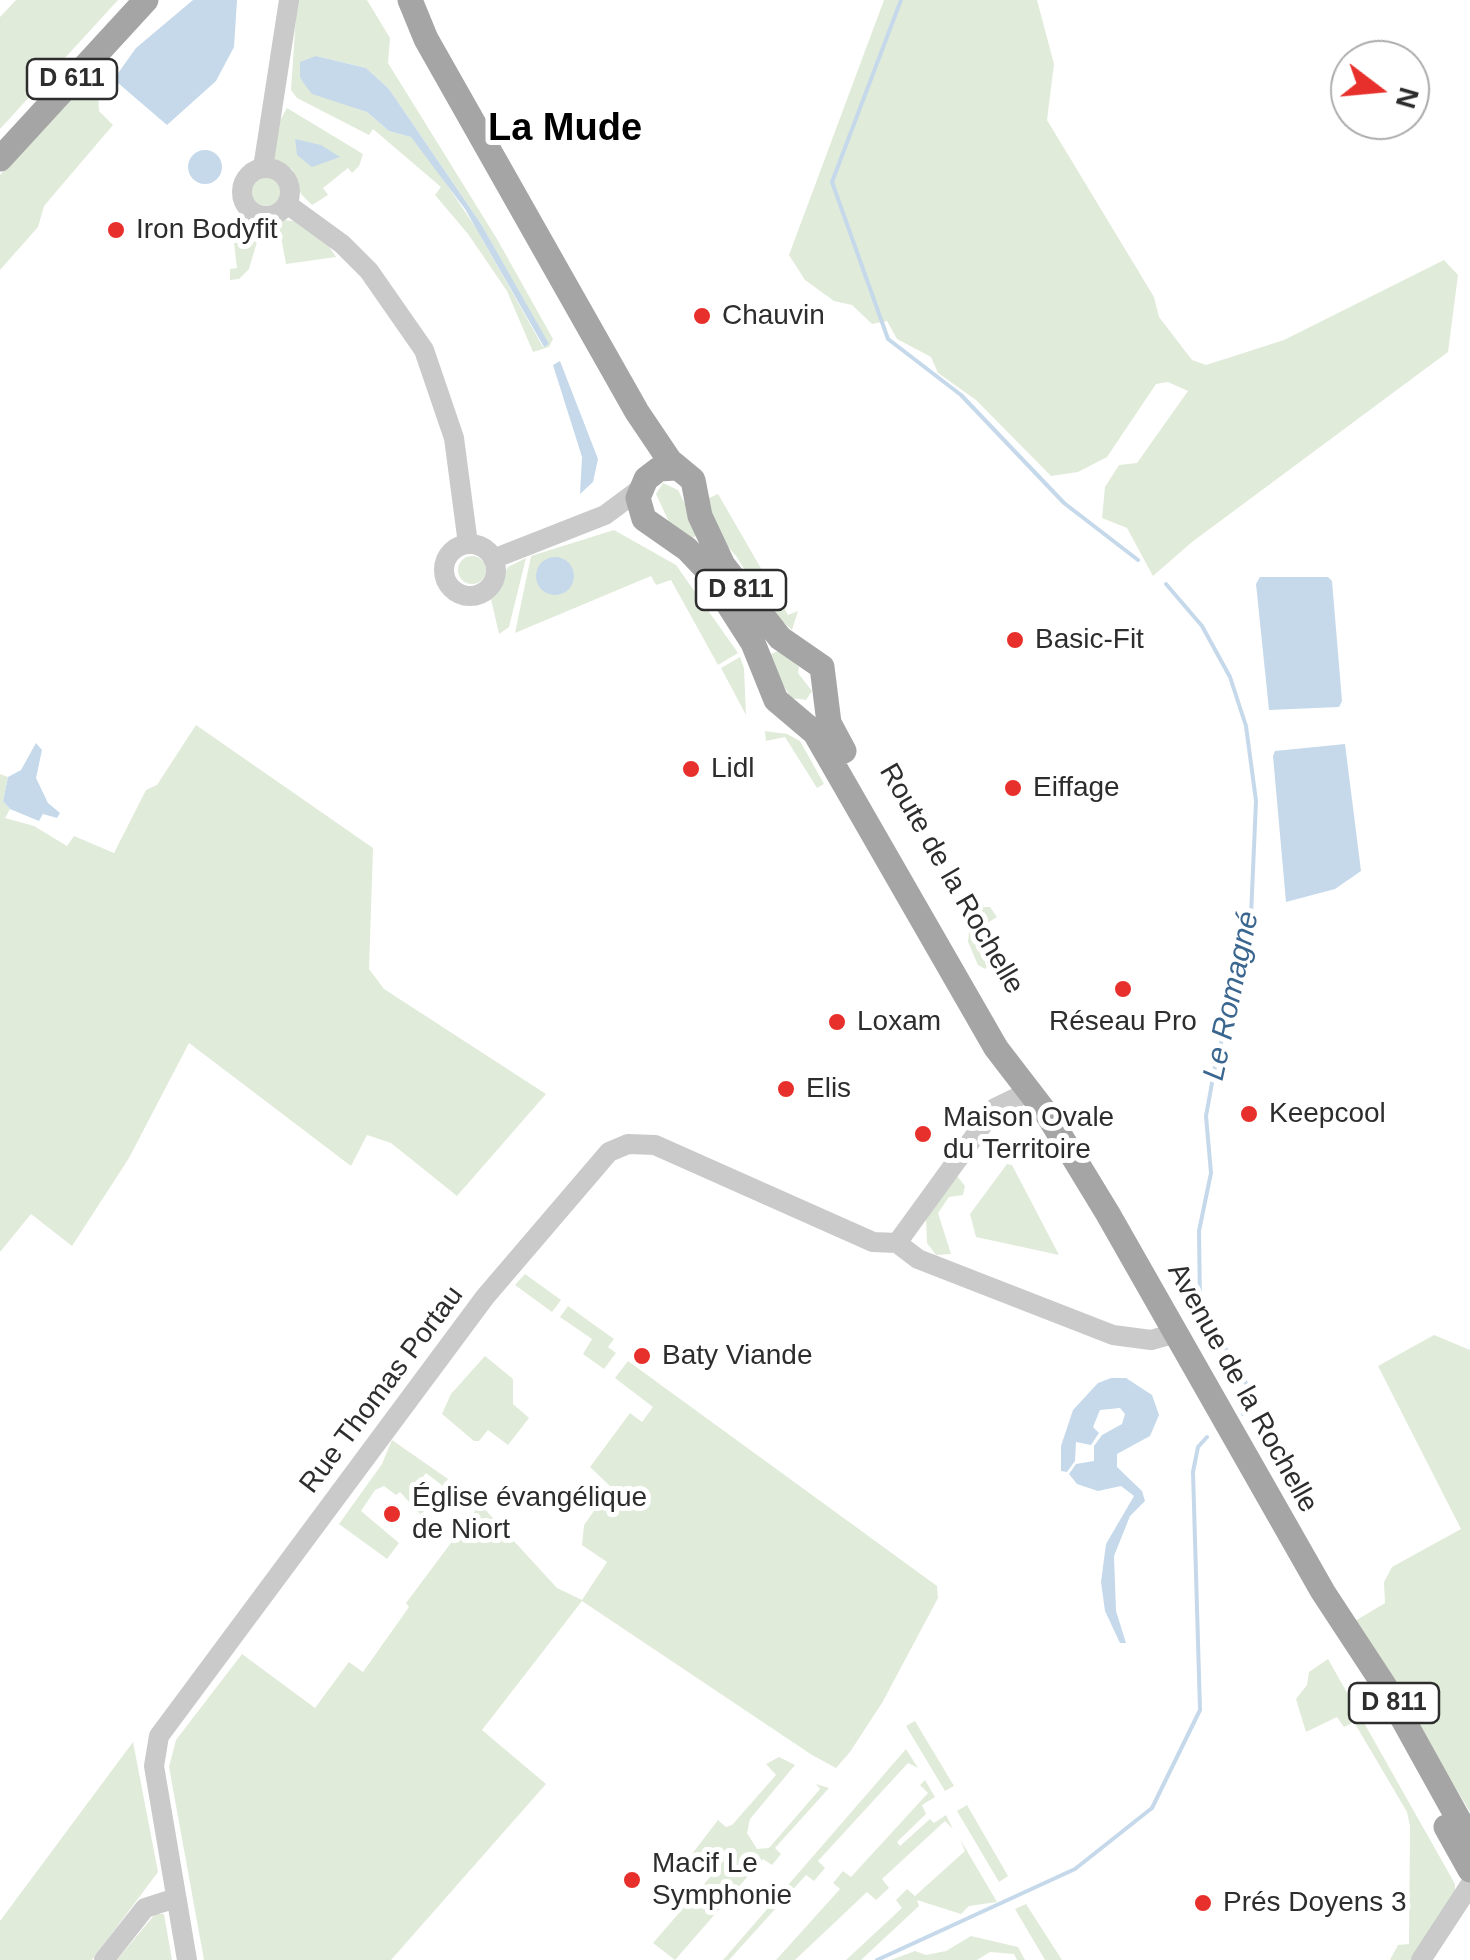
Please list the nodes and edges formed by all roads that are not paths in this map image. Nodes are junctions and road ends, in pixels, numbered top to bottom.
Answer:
1 (131, 0) edge
2 (146, 0) edge
3 (289, 0) edge
4 (396, 0) edge
5 (410, 0) edge
6 (426, 39) junction
7 (0, 146) edge
8 (0, 159) edge
9 (263, 168) junction
10 (287, 204) junction
11 (637, 412) junction
12 (676, 468) junction
13 (643, 484) junction
14 (605, 515) junction
15 (650, 525) junction
16 (468, 544) junction
17 (494, 559) junction
18 (824, 696) junction
19 (796, 713) junction
20 (1028, 1092) junction
21 (1108, 1214) joint
22 (897, 1243) junction
23 (1173, 1334) junction
24 (1323, 1592) junction
25 (1466, 1829) edge
26 (1470, 1870) edge
27 (1470, 1885) edge
28 (176, 1898) junction
29 (1470, 1915) edge
30 (104, 1960) edge
31 (188, 1960) edge
32 (1422, 1960) edge
33 (1433, 1960) edge

1 - 7 main road, D 611
2 - 8 main road, D 611
3 - 9 street
4 - 6 main road, Route de la Rochelle / D 811
5 - 6 main road, Route de la Rochelle / D 811
6 - 11 main road, Route de la Rochelle / D 811
9 - 10 street
9 - 10 street
10 - 16 street
11 - 12 main road, Route de la Rochelle / D 811
11 - 13 main road, Route de la Rochelle / D 811
12 - 13 main road
12 - 18 main road, Route de la Rochelle / D 811
13 - 14 street
13 - 15 main road, Route de la Rochelle / D 811
14 - 15 street
14 - 17 street
15 - 19 main road, Route de la Rochelle / D 811
16 - 17 street
16 - 17 street
18 - 19 main road
18 - 20 main road, Route de la Rochelle / D 811
19 - 20 main road, Route de la Rochelle / D 811
20 - 21 main road, Route de la Rochelle / D 811
20 - 22 street
20 - 23 main road, Route de la Rochelle / D 811
21 - 23 main road, Avenue de la Rochelle / D 811
22 - 23 street, Rue Thomas Portau
22 - 28 street, Rue Thomas Portau
23 - 24 main road, Avenue de la Rochelle / D 811
24 - 25 main road, Avenue de la Rochelle / D 811
24 - 26 main road, Avenue de la Rochelle / D 811
27 - 32 street
28 - 30 street
28 - 31 street, Rue Thomas Portau
29 - 33 street

